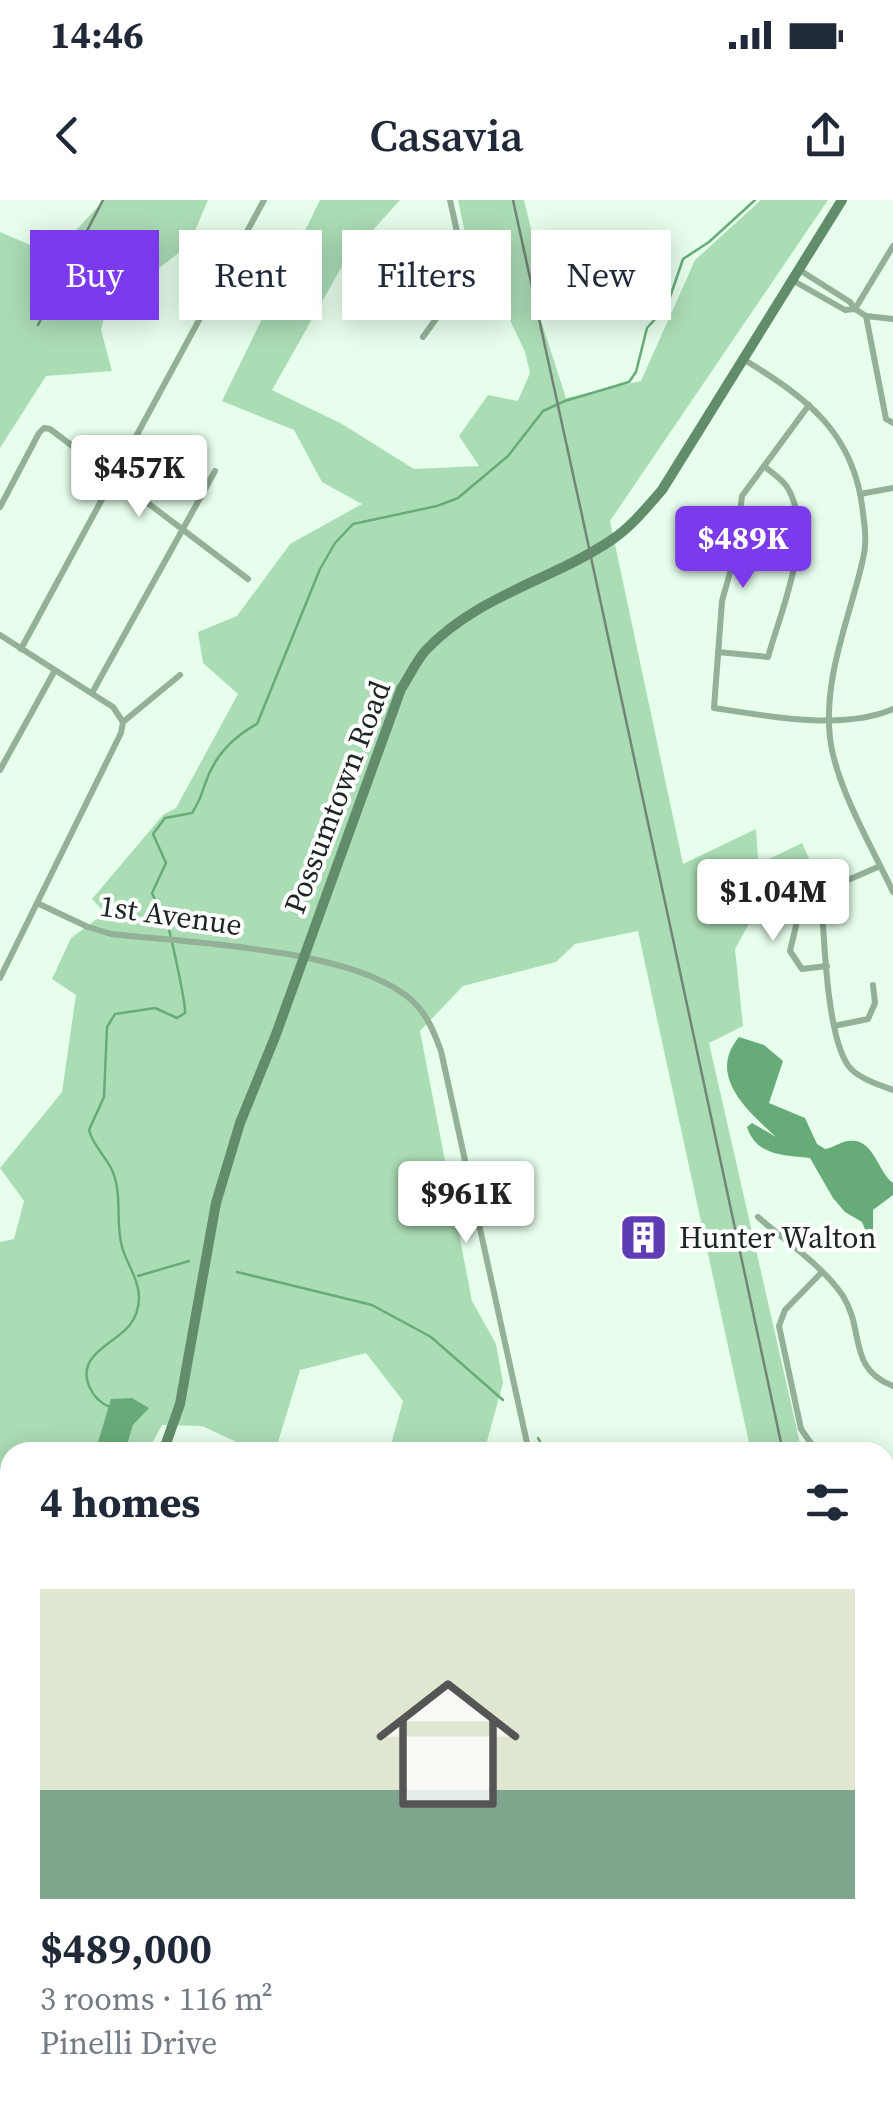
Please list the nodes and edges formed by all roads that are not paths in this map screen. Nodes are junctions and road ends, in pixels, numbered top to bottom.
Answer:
1 (264, 200) edge
2 (450, 200) edge
3 (842, 200) edge
4 (893, 246) edge
5 (794, 274) junction
6 (855, 309) junction
7 (866, 316) junction
8 (893, 319) edge
9 (422, 338) dead end
10 (743, 359) junction
11 (809, 405) junction
12 (893, 423) edge
13 (764, 466) junction
14 (215, 471) dead end
15 (113, 478) junction
16 (893, 488) edge
17 (860, 494) junction
18 (0, 506) edge
19 (182, 531) junction
20 (248, 580) dead end
21 (0, 635) edge
22 (21, 649) junction
23 (718, 652) junction
24 (54, 672) junction
25 (180, 675) dead end
26 (92, 693) junction
27 (893, 709) edge
28 (830, 719) junction
29 (123, 722) junction
30 (0, 770) edge
31 (881, 866) junction
32 (821, 892) junction
33 (893, 892) edge
34 (37, 903) junction
35 (304, 957) junction
36 (4, 959) edge
37 (827, 966) junction
38 (0, 978) edge
39 (872, 986) dead end
40 (834, 1026) junction
41 (893, 1090) edge
42 (758, 1217) dead end
43 (821, 1273) junction
44 (893, 1386) edge
45 (167, 1442) edge
46 (527, 1442) edge
47 (809, 1442) edge
48 (0, 1620) edge
49 (0, 1645) edge

1 - 15 street
2 - 9 street
3 - 5 main road, Possumtown Road
4 - 6 street
5 - 6 street
5 - 10 main road, Possumtown Road
6 - 7 street
7 - 8 street
7 - 12 street
10 - 11 street
10 - 35 main road, Possumtown Road
11 - 13 street
11 - 17 street
13 - 23 street
13 - 23 street
14 - 19 street
15 - 18 street
15 - 19 street
15 - 22 street
16 - 17 street
17 - 28 street
19 - 20 street
19 - 26 street
21 - 22 street
22 - 24 street
23 - 28 street
24 - 26 street
24 - 30 street
25 - 29 street
26 - 29 street
27 - 28 street
28 - 31 street
29 - 34 street
31 - 32 street
31 - 33 street
32 - 37 street
32 - 37 street
34 - 35 street, 1st Avenue
34 - 36 street
35 - 45 main road, Possumtown Road
35 - 46 street, 1st Avenue
36 - 38 street
37 - 40 street
39 - 40 street
40 - 41 street
42 - 43 street
43 - 44 street
43 - 47 street
48 - 49 highway

